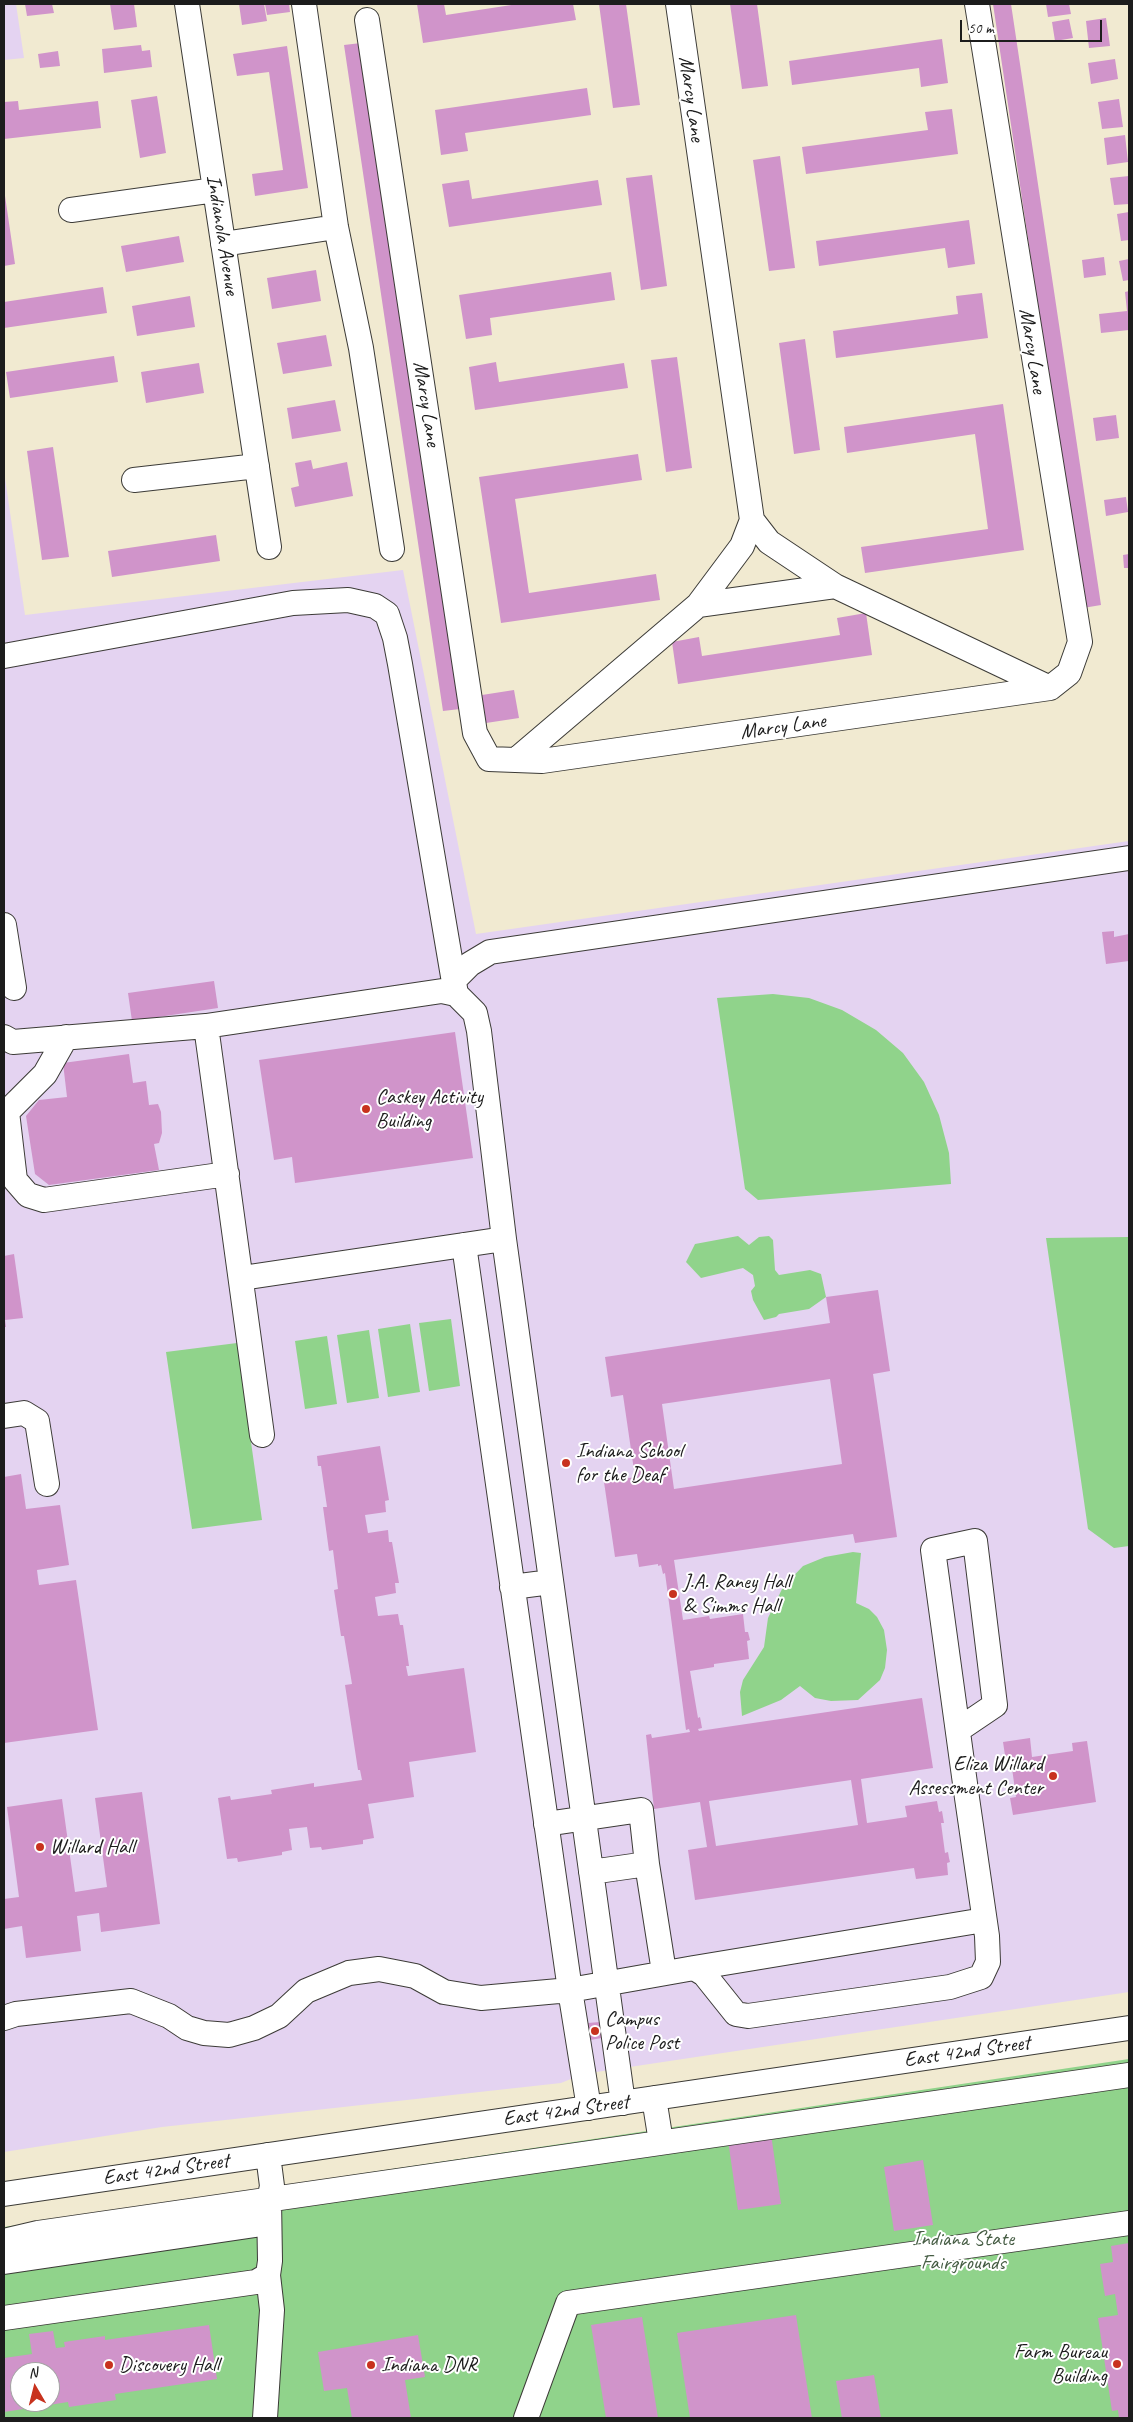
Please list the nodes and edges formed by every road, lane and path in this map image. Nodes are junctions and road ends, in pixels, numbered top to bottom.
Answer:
1 (186, 4) edge
2 (304, 4) edge
3 (678, 4) edge
4 (976, 4) edge
5 (367, 20) dead end
6 (215, 190) junction
7 (71, 210) dead end
8 (336, 227) junction
9 (223, 244) junction
10 (257, 466) junction
11 (134, 480) dead end
12 (752, 520) junction
13 (269, 547) dead end
14 (392, 549) dead end
15 (834, 586) junction
16 (698, 605) junction
17 (4, 656) edge
18 (1050, 688) junction
19 (516, 760) junction
20 (1129, 858) edge
21 (4, 925) edge
22 (455, 987) junction
23 (14, 988) dead end
24 (206, 1026) junction
25 (4, 1037) edge
26 (66, 1038) junction
27 (6, 1112) edge
28 (227, 1174) junction
29 (504, 1240) junction
30 (464, 1245) junction
31 (242, 1278) junction
32 (4, 1416) edge
33 (262, 1435) dead end
34 (47, 1484) dead end
35 (552, 1582) junction
36 (512, 1587) junction
37 (958, 1730) junction
38 (584, 1818) junction
39 (546, 1824) junction
40 (647, 1864) junction
41 (591, 1872) junction
42 (984, 1920) junction
43 (694, 1968) junction
44 (664, 1972) junction
45 (606, 1982) junction
46 (570, 1990) junction
47 (4, 2018) edge
48 (1129, 2028) edge
49 (1129, 2075) edge
50 (654, 2098) junction
51 (623, 2103) junction
52 (588, 2108) junction
53 (661, 2142) junction
54 (268, 2155) junction
55 (4, 2194) edge
56 (269, 2211) junction
57 (1129, 2223) edge
58 (4, 2241) edge
59 (4, 2262) edge
60 (268, 2275) junction
61 (4, 2318) edge
62 (265, 2418) edge
63 (526, 2418) edge

1 - 6 street, Indianola Avenue
2 - 8 street
3 - 12 street, Marcy Lane
4 - 18 street, Marcy Lane
5 - 19 street, Marcy Lane
6 - 7 street
6 - 9 street, Indianola Avenue
8 - 9 street
8 - 14 street
9 - 10 street, Indianola Avenue
10 - 11 street
10 - 13 street, Indianola Avenue
12 - 15 street, Marcy Lane
12 - 16 street, Marcy Lane
15 - 16 street
15 - 18 street, Marcy Lane
16 - 19 street, Marcy Lane
17 - 22 street
18 - 19 street, Marcy Lane
20 - 22 street
21 - 23 street
22 - 24 street
22 - 29 street
24 - 26 street
24 - 28 street
25 - 26 street
26 - 27 street
27 - 28 street
28 - 31 street
29 - 30 street
29 - 35 street
30 - 31 street
30 - 36 street
31 - 33 street
32 - 34 street
35 - 36 street
35 - 38 street
36 - 39 street
37 - 37 street
37 - 42 street
38 - 39 street
38 - 40 street
38 - 41 street
39 - 46 street
40 - 41 street
40 - 44 street
41 - 45 street
42 - 43 street
42 - 43 street
43 - 44 street
44 - 45 street
45 - 46 street
45 - 51 street
46 - 47 street
46 - 52 street
48 - 50 street, East 42nd Street
49 - 53 street
50 - 51 street, East 42nd Street
50 - 53 street
51 - 52 street, East 42nd Street
52 - 54 street, East 42nd Street
53 - 56 street
54 - 55 street, East 42nd Street
54 - 56 street
56 - 58 street
56 - 59 street
56 - 60 street
57 - 63 street
60 - 61 street
60 - 62 street

